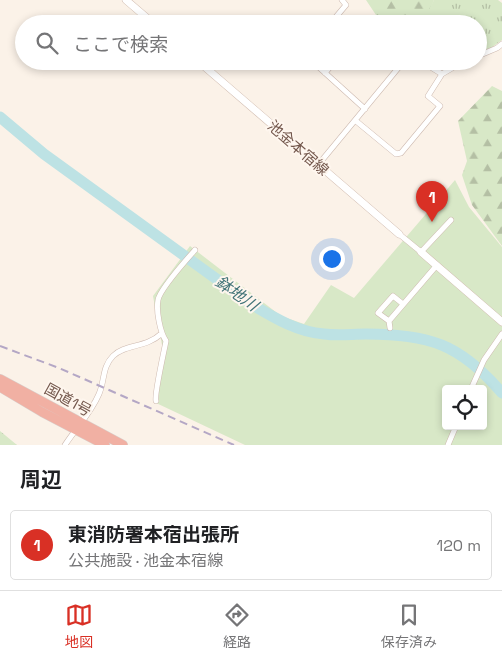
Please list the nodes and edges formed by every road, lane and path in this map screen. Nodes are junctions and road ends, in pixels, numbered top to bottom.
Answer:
1 (126, 0) edge
2 (342, 0) edge
3 (144, 15) edge
4 (338, 15) edge
5 (502, 44) edge
6 (487, 52) edge
7 (208, 70) edge
8 (322, 70) edge
9 (328, 70) edge
10 (397, 70) edge
11 (436, 70) edge
12 (449, 70) edge
13 (325, 73) junction
14 (442, 74) junction
15 (365, 109) junction
16 (356, 121) junction
17 (318, 165) junction
18 (451, 220) dead end
19 (399, 234) joint
20 (195, 250) dead end
21 (421, 252) junction
22 (436, 265) junction
23 (403, 304) junction
24 (389, 321) junction
25 (502, 322) edge
26 (390, 328) dead end
27 (161, 334) junction
28 (502, 334) edge
29 (0, 379) edge
30 (473, 385) edge
31 (0, 387) edge
32 (156, 401) dead end
33 (77, 426) junction
34 (454, 430) edge
35 (65, 445) edge
36 (105, 445) edge
37 (123, 445) edge
38 (448, 445) edge

1 - 3 street
2 - 4 street
5 - 6 street
7 - 17 street, 池金本宿線
8 - 13 street
9 - 13 street
10 - 15 street
11 - 14 street
12 - 14 street
13 - 15 street
14 - 16 street
15 - 16 street
16 - 17 street
17 - 19 street, 池金本宿線
18 - 21 street
19 - 21 street
20 - 27 street
21 - 22 street
22 - 23 street
22 - 25 street
23 - 24 street
23 - 24 street
24 - 26 street
27 - 32 street
27 - 33 street
28 - 30 street
29 - 33 highway, 国道1号
31 - 33 highway, 国道1号
33 - 35 street
33 - 36 highway, 国道1号
33 - 37 highway, 国道1号
34 - 38 street

